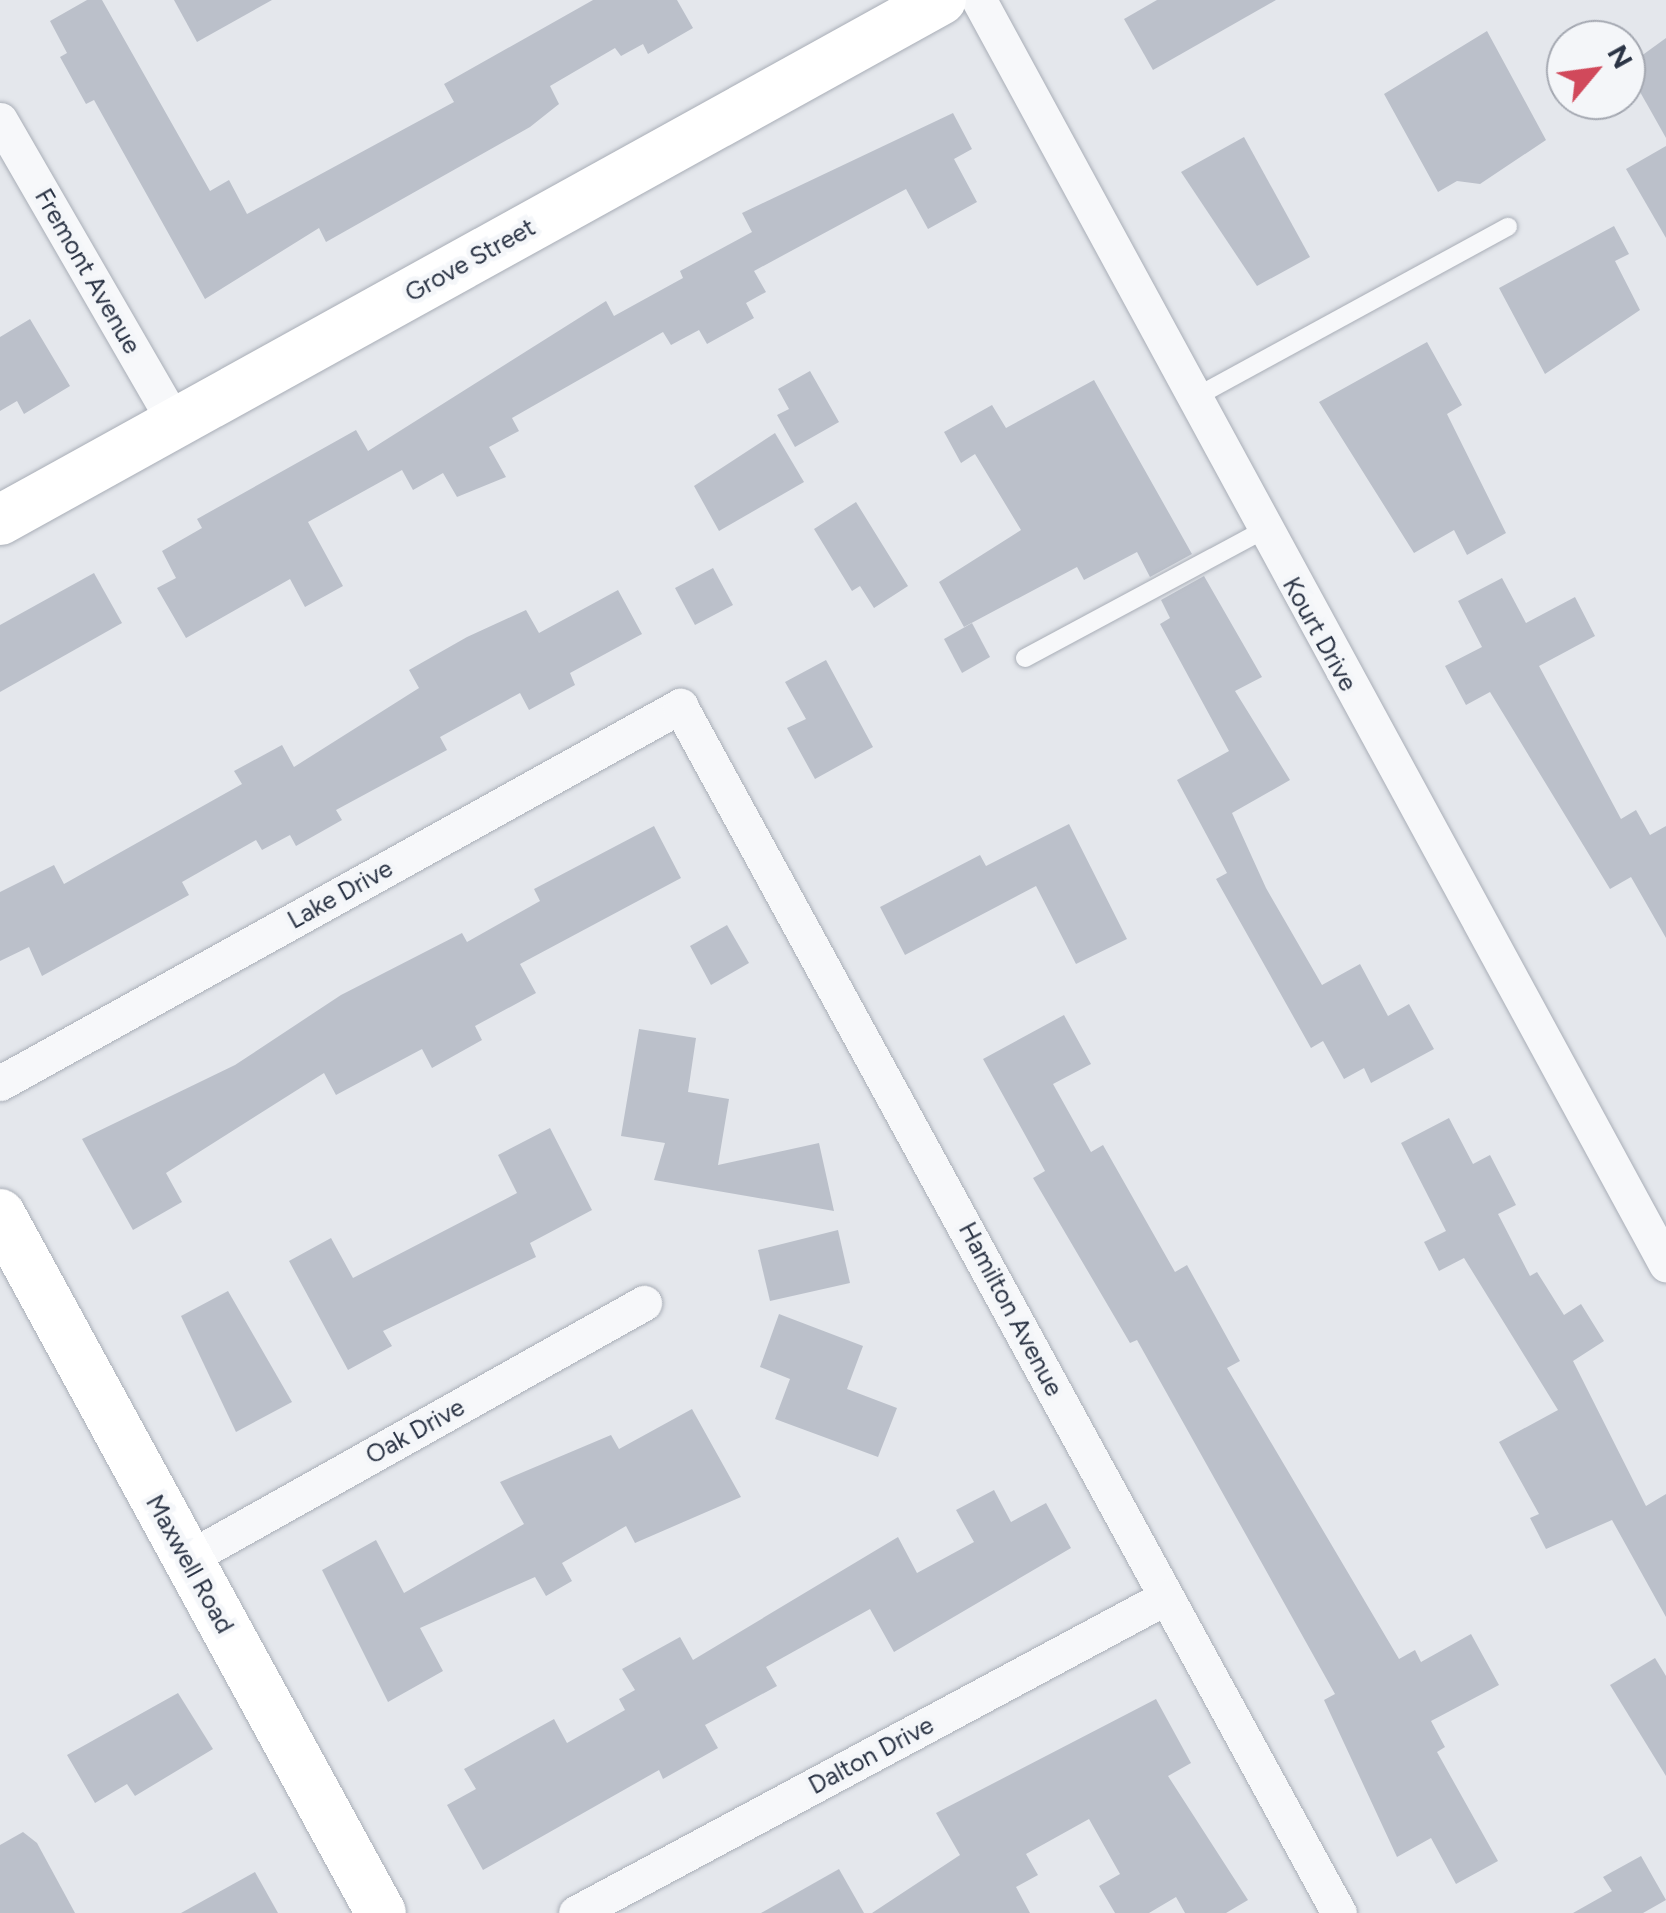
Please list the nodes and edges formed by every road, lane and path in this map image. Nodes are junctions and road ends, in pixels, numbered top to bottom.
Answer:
1 (940, 0) edge
2 (980, 0) edge
3 (0, 120) edge
4 (1508, 227) dead end
5 (1192, 399) junction
6 (175, 423) junction
7 (0, 520) edge
8 (1264, 530) junction
9 (1025, 658) dead end
10 (680, 706) joint
11 (0, 1082) edge
12 (0, 1214) edge
13 (1666, 1264) edge
14 (644, 1303) dead end
15 (187, 1559) junction
16 (1166, 1596) junction
17 (380, 1913) edge
18 (576, 1913) edge
19 (1339, 1913) edge

1 - 6 street, Grove Street
2 - 5 street, Kourt Drive
3 - 6 street, Fremont Avenue
4 - 5 lane
5 - 8 street, Kourt Drive
6 - 7 street, Grove Street
8 - 9 lane
8 - 13 street, Kourt Drive
10 - 11 street, Lake Drive
10 - 16 street, Hamilton Avenue
12 - 15 street, Maxwell Road
14 - 15 street, Oak Drive
15 - 17 street, Maxwell Road
16 - 18 street, Dalton Drive
16 - 19 street, Hamilton Avenue

